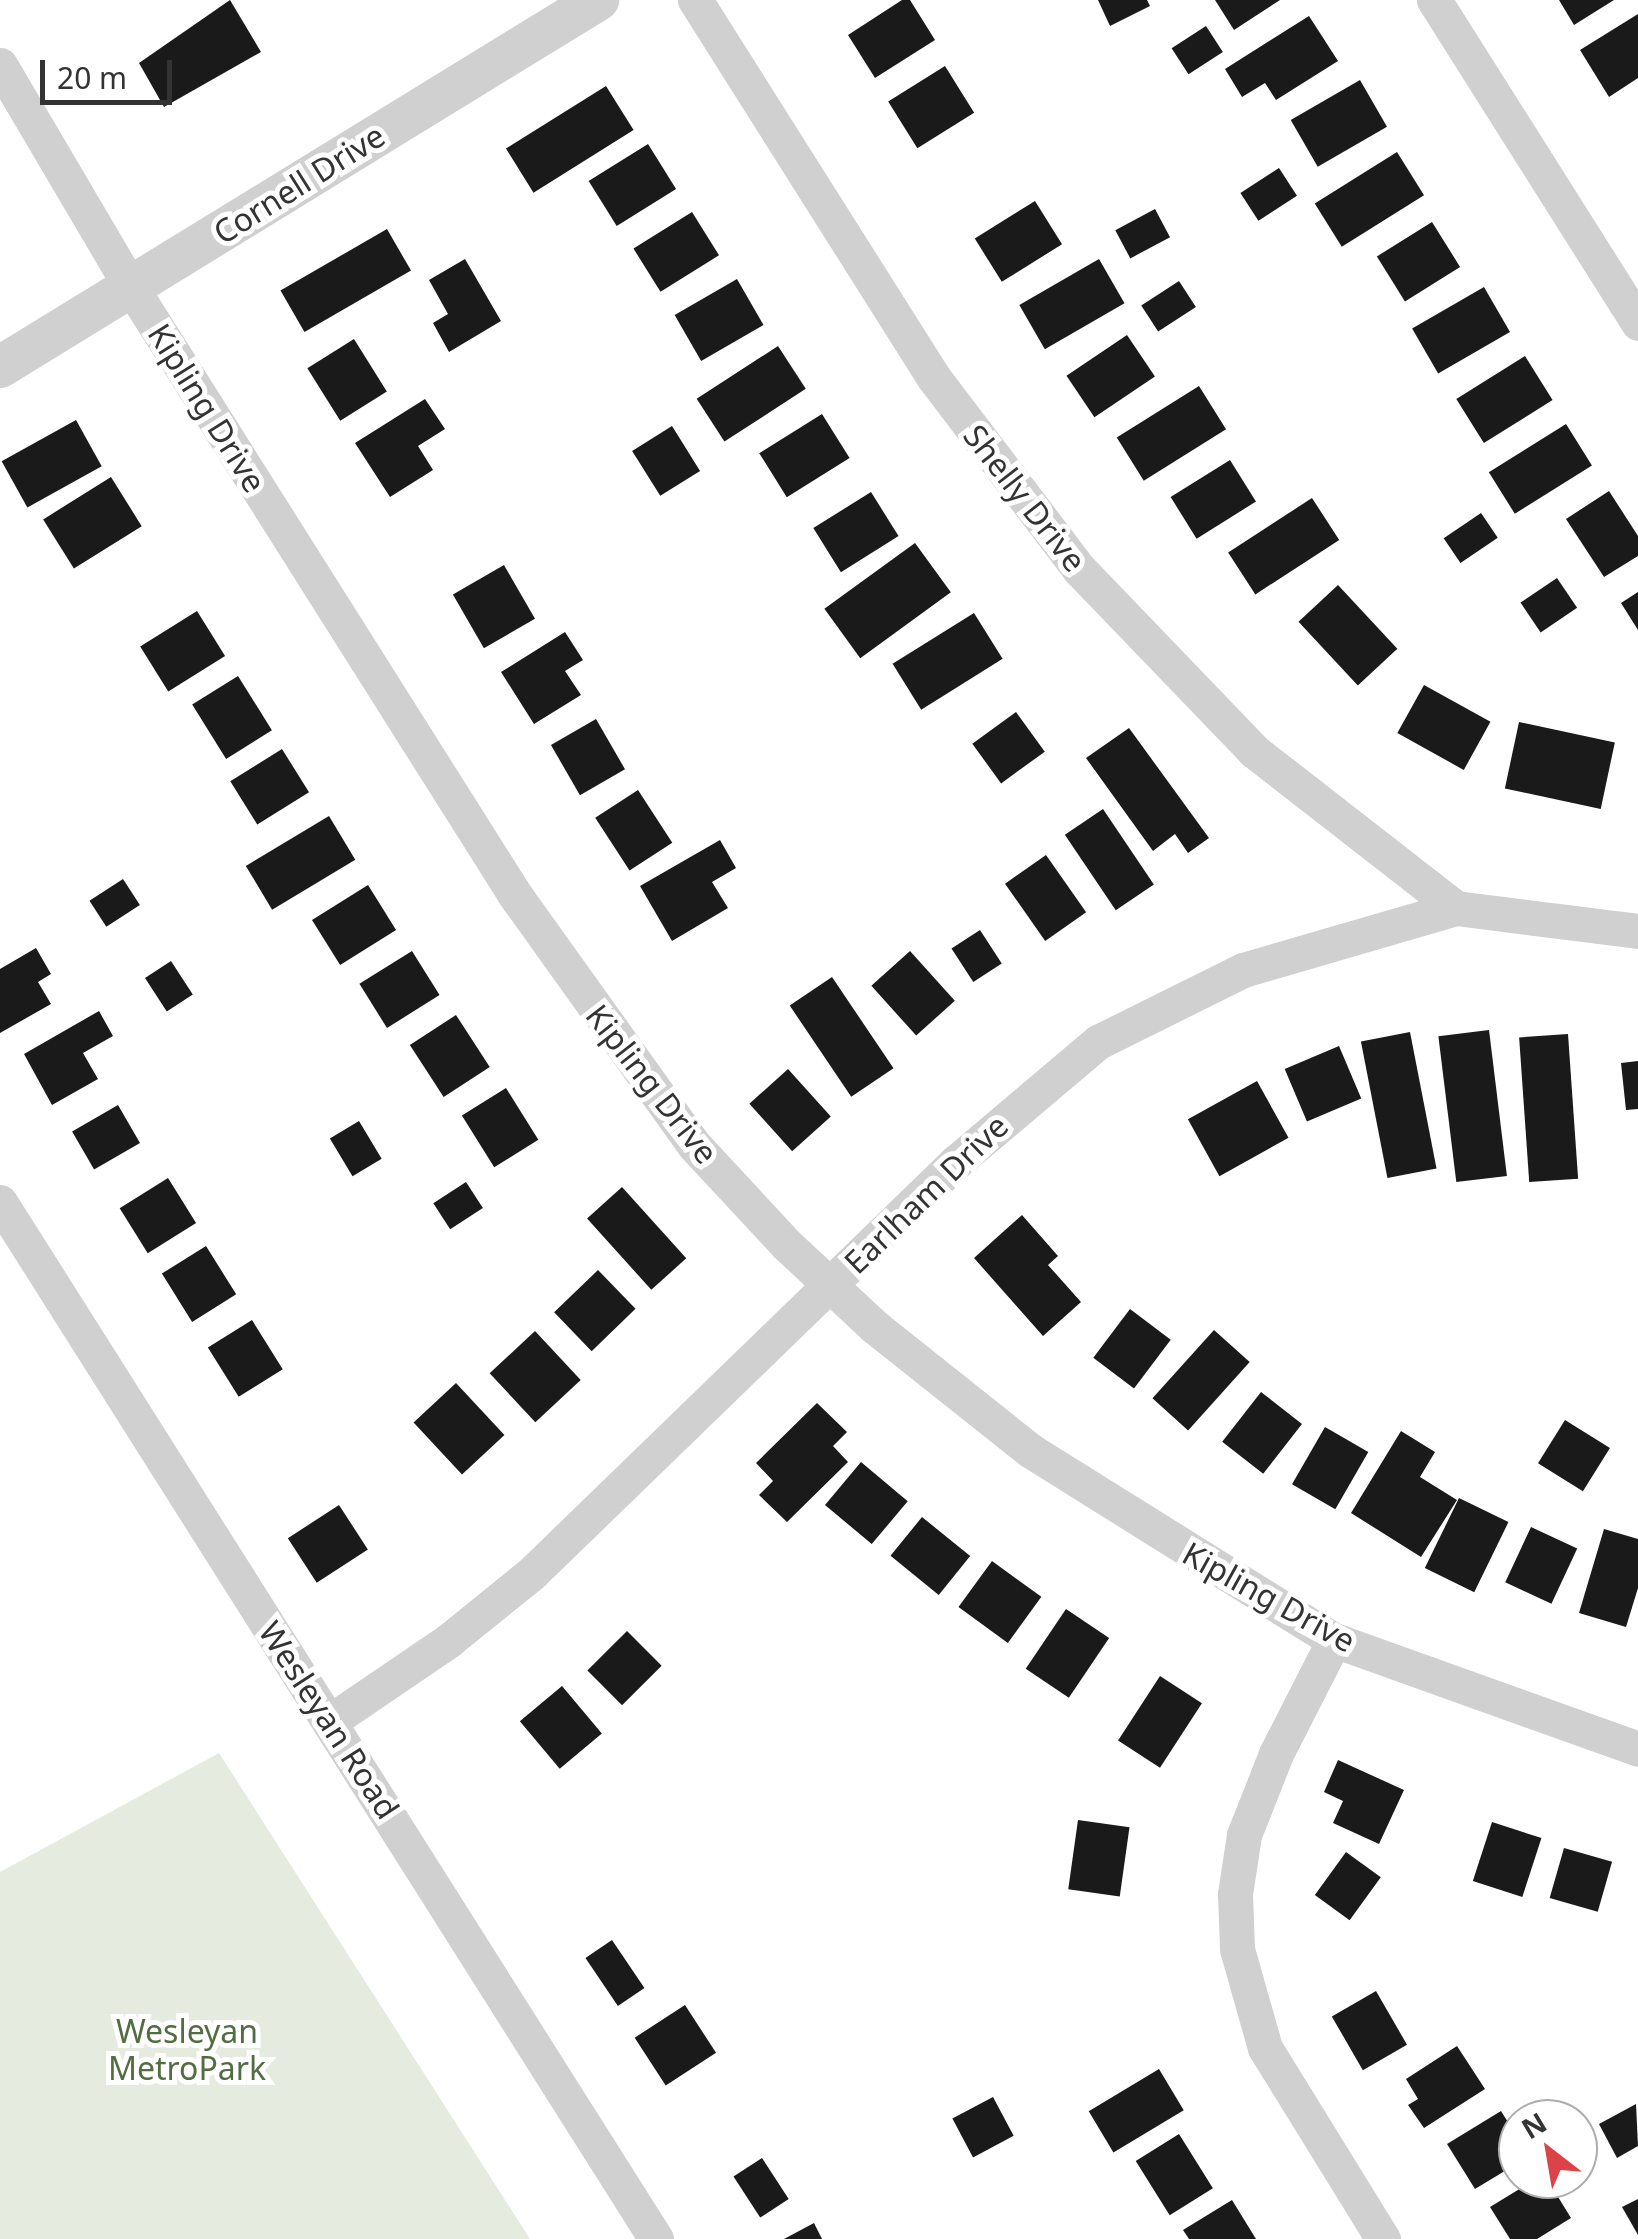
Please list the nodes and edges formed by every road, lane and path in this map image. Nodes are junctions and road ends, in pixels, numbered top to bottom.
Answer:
1 (598, 0) edge
2 (695, 0) edge
3 (1434, 0) edge
4 (0, 65) edge
5 (131, 287) junction
6 (1638, 323) edge
7 (0, 366) edge
8 (1456, 908) junction
9 (1638, 931) edge
10 (0, 1202) edge
11 (832, 1284) junction
12 (1334, 1640) junction
13 (330, 1722) junction
14 (1638, 1748) edge
15 (656, 2239) edge
16 (1383, 2239) edge

1 - 5 street, Cornell Drive
2 - 8 street, Shelly Drive
3 - 6 street
4 - 5 street, Kipling Drive
5 - 7 street, Cornell Drive
5 - 11 street, Kipling Drive
8 - 9 street, Earlham Drive
8 - 11 street, Earlham Drive
10 - 13 street, Wesleyan Road
11 - 12 street, Kipling Drive
11 - 13 street, Earlham Drive
12 - 14 street, Kipling Drive
12 - 16 street
13 - 15 street, Wesleyan Road

